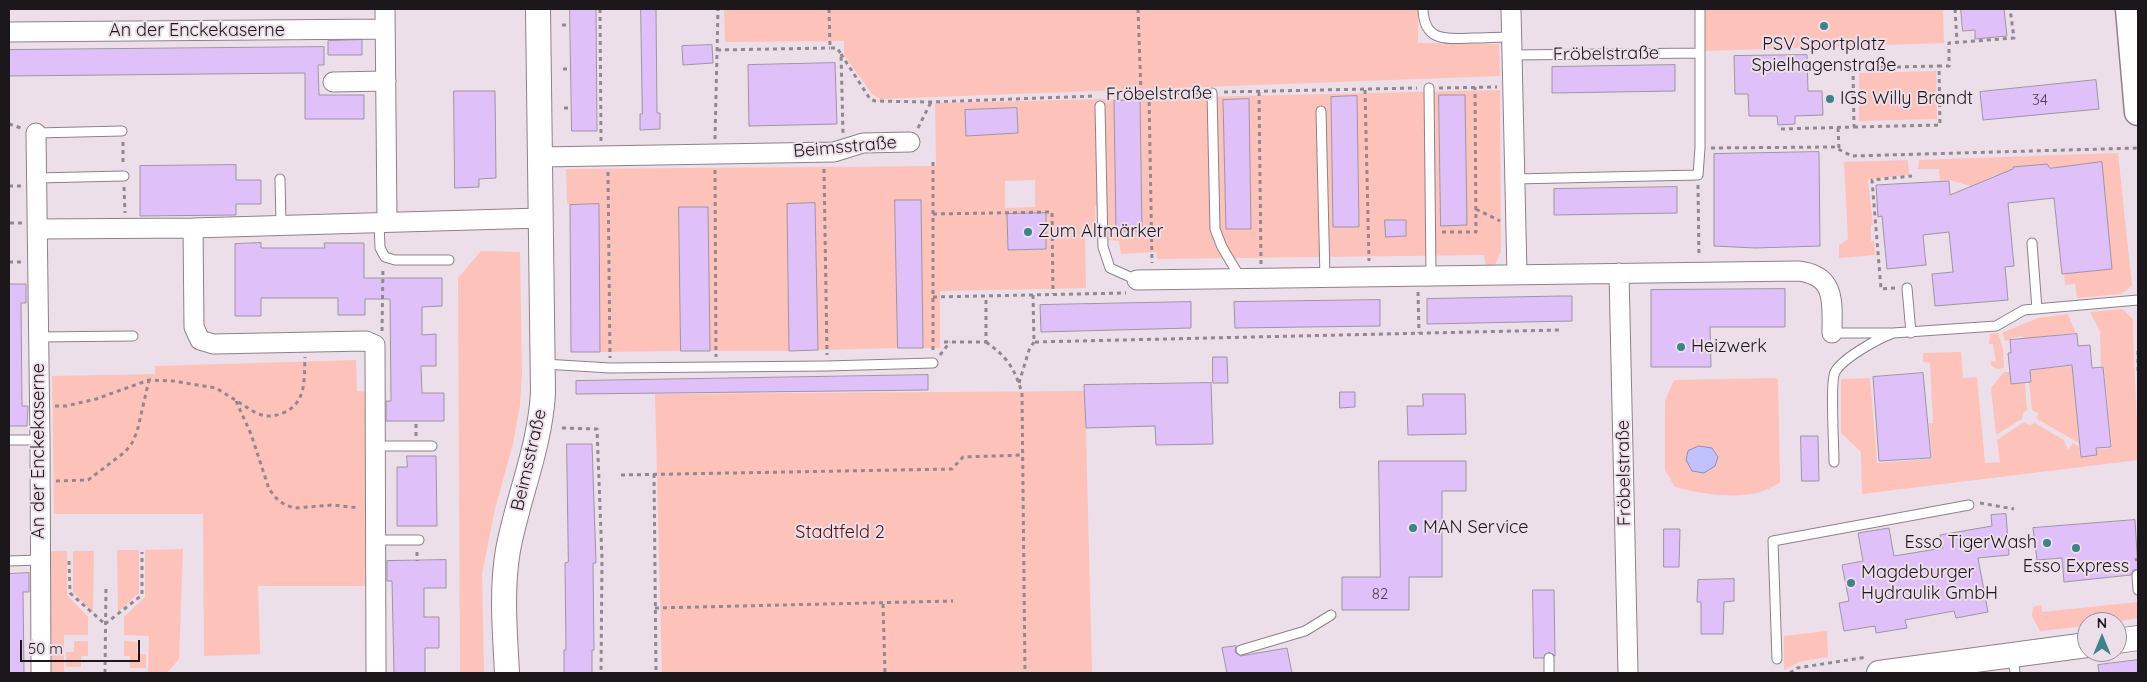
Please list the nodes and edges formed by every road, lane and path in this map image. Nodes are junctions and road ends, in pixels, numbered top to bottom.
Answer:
1 (385, 9) edge
2 (538, 9) edge
3 (600, 9) edge
4 (718, 9) edge
5 (829, 9) edge
6 (1138, 9) edge
7 (1423, 9) edge
8 (1511, 9) edge
9 (1700, 9) edge
10 (1955, 9) edge
11 (2010, 9) edge
12 (2129, 9) edge
13 (562, 25) dead end
14 (570, 25) dead end
15 (385, 29) junction
16 (9, 32) edge
17 (1957, 42) junction
18 (1512, 46) junction
19 (830, 48) junction
20 (717, 50) junction
21 (1700, 53) junction
22 (841, 54) junction
23 (1939, 66) junction
24 (563, 68) dead end
25 (571, 68) dead end
26 (386, 81) junction
27 (333, 82) dead end
28 (1475, 87) junction
29 (1503, 87) dead end
30 (1429, 88) junction
31 (1365, 90) junction
32 (1259, 92) junction
33 (1212, 93) junction
34 (1141, 94) junction
35 (1149, 94) junction
36 (931, 102) junction
37 (1100, 106) dead end
38 (564, 108) dead end
39 (572, 108) dead end
40 (1321, 111) dead end
41 (2138, 112) edge
42 (1854, 127) junction
43 (1838, 128) junction
44 (1781, 129) dead end
45 (122, 130) dead end
46 (36, 133) joint
47 (910, 142) joint
48 (1700, 148) junction
49 (2138, 148) edge
50 (843, 149) junction
51 (1839, 149) junction
52 (715, 154) junction
53 (540, 157) junction
54 (605, 161) junction
55 (932, 162) dead end
56 (824, 163) dead end
57 (1698, 175) junction
58 (124, 176) dead end
59 (1912, 176) dead end
60 (36, 178) junction
61 (280, 179) dead end
62 (1514, 179) junction
63 (1476, 209) junction
64 (933, 214) junction
65 (541, 218) junction
66 (383, 221) junction
67 (281, 224) junction
68 (193, 228) junction
69 (1516, 229) junction
70 (37, 230) junction
71 (1431, 232) junction
72 (2032, 243) dead end
73 (385, 257) junction
74 (450, 260) dead end
75 (1619, 273) junction
76 (1700, 273) junction
77 (1425, 276) junction
78 (1517, 276) junction
79 (1325, 278) junction
80 (1369, 278) junction
81 (1145, 280) junction
82 (1242, 280) junction
83 (1261, 280) junction
84 (1907, 288) joint
85 (1053, 294) junction
86 (1033, 295) junction
87 (986, 296) junction
88 (933, 297) junction
89 (2138, 300) edge
90 (2037, 309) junction
91 (1560, 330) dead end
92 (1419, 333) junction
93 (1832, 333) joint
94 (1893, 333) junction
95 (1911, 333) junction
96 (133, 336) dead end
97 (38, 337) junction
98 (305, 342) junction
99 (944, 342) dead end
100 (986, 342) junction
101 (1034, 342) junction
102 (373, 343) junction
103 (2138, 351) edge
104 (610, 358) dead end
105 (933, 363) joint
106 (544, 364) junction
107 (827, 366) junction
108 (716, 367) junction
109 (2138, 374) edge
110 (149, 380) junction
111 (1019, 384) junction
112 (236, 401) junction
113 (40, 406) junction
114 (562, 428) dead end
115 (9, 440) edge
116 (40, 440) junction
117 (376, 446) junction
118 (432, 446) dead end
119 (1023, 455) junction
120 (1834, 462) dead end
121 (654, 474) junction
122 (621, 475) dead end
123 (40, 481) junction
124 (1969, 505) joint
125 (2014, 509) dead end
126 (376, 512) junction
127 (376, 540) junction
128 (419, 540) dead end
129 (142, 552) dead end
130 (9, 560) edge
131 (39, 560) junction
132 (69, 561) dead end
133 (2136, 574) dead end
134 (106, 588) dead end
135 (2138, 590) edge
136 (953, 601) dead end
137 (883, 604) junction
138 (655, 608) junction
139 (1331, 615) dead end
140 (106, 624) junction
141 (2077, 648) edge
142 (1240, 650) dead end
143 (1549, 658) dead end
144 (1777, 659) dead end
145 (2014, 664) edge
146 (1549, 672) dead end
147 (41, 673) edge
148 (105, 673) edge
149 (376, 673) edge
150 (507, 673) edge
151 (601, 673) edge
152 (656, 673) edge
153 (885, 673) edge
154 (1025, 673) edge
155 (1628, 673) edge
156 (1879, 673) edge

1 - 15 street
2 - 53 street, Beimsstraße
3 - 54 path
4 - 20 path
5 - 19 path
6 - 34 path
7 - 18 lane, Fröbelstraße
8 - 18 street
9 - 21 lane
10 - 17 path
11 - 17 path
12 - 41 main road
13 - 14 path
15 - 16 street, An der Enckekaserne
15 - 26 street
17 - 23 path
18 - 21 lane, Fröbelstraße
18 - 62 street
19 - 20 path
19 - 22 path
20 - 52 path
21 - 48 lane
22 - 36 path, Fröbelstraße
22 - 50 path
23 - 42 path
23 - 42 path
24 - 25 path
26 - 27 street
26 - 66 street
28 - 29 path, Fröbelstraße
28 - 30 path, Fröbelstraße
28 - 63 path
30 - 31 path, Fröbelstraße
30 - 71 lane
31 - 32 path, Fröbelstraße
31 - 80 path
32 - 33 path, Fröbelstraße
32 - 83 path
33 - 35 path, Fröbelstraße
33 - 82 lane
34 - 35 path, Fröbelstraße
34 - 36 path, Fröbelstraße
35 - 81 path
36 - 47 path
37 - 81 lane
38 - 39 path
40 - 79 lane
42 - 43 path
43 - 44 path
43 - 51 path
45 - 46 lane
46 - 60 street, An der Enckekaserne
47 - 50 street, Beimsstraße
48 - 51 path
48 - 57 lane
49 - 51 path
50 - 52 street, Beimsstraße
52 - 54 street, Beimsstraße
52 - 108 path
53 - 54 street, Beimsstraße
53 - 65 street, Beimsstraße
54 - 104 path
55 - 64 path
56 - 107 path
57 - 62 lane
57 - 76 path
58 - 60 lane
59 - 84 path
60 - 70 street, An der Enckekaserne
61 - 67 lane
62 - 69 street
63 - 69 path
63 - 71 path
64 - 85 path
64 - 88 path
65 - 66 street
65 - 106 street, Beimsstraße
66 - 67 street
66 - 73 lane
67 - 68 street
68 - 70 street
68 - 98 street
69 - 78 street
70 - 97 street, An der Enckekaserne
71 - 77 lane
72 - 90 lane
73 - 74 lane
73 - 102 path
75 - 76 street
75 - 78 street
75 - 155 street, Fröbelstraße
76 - 93 street
77 - 78 street
77 - 80 street
77 - 92 path
79 - 80 street
79 - 83 street
81 - 82 street
81 - 85 path
82 - 83 street
84 - 95 lane
85 - 86 path
86 - 87 path
86 - 101 path
87 - 88 path
87 - 100 path
88 - 105 path
89 - 90 lane
90 - 95 lane
91 - 92 path
92 - 101 path
93 - 94 lane
94 - 95 lane
94 - 120 lane
96 - 97 lane
97 - 113 street, An der Enckekaserne
98 - 102 street
98 - 112 path
99 - 100 path
100 - 111 path
101 - 111 path
102 - 117 street
103 - 109 path
105 - 107 lane
106 - 108 lane
106 - 150 street, Beimsstraße
107 - 108 lane
110 - 112 path
110 - 113 path
110 - 123 path
111 - 119 path
112 - 126 path
113 - 116 street, An der Enckekaserne
114 - 151 path
115 - 116 lane
116 - 123 street, An der Enckekaserne
117 - 118 lane
117 - 126 street
119 - 121 path
119 - 154 path
121 - 122 path
121 - 138 path
123 - 131 street, An der Enckekaserne
124 - 125 path
124 - 144 lane
126 - 127 street
127 - 128 lane
127 - 149 street
129 - 140 path
130 - 131 lane
131 - 147 street, An der Enckekaserne
132 - 140 path
133 - 135 lane
134 - 140 path
136 - 137 path
137 - 138 path
137 - 153 path
138 - 152 path
139 - 142 lane
140 - 148 path
141 - 145 street
143 - 146 lane
145 - 156 street

